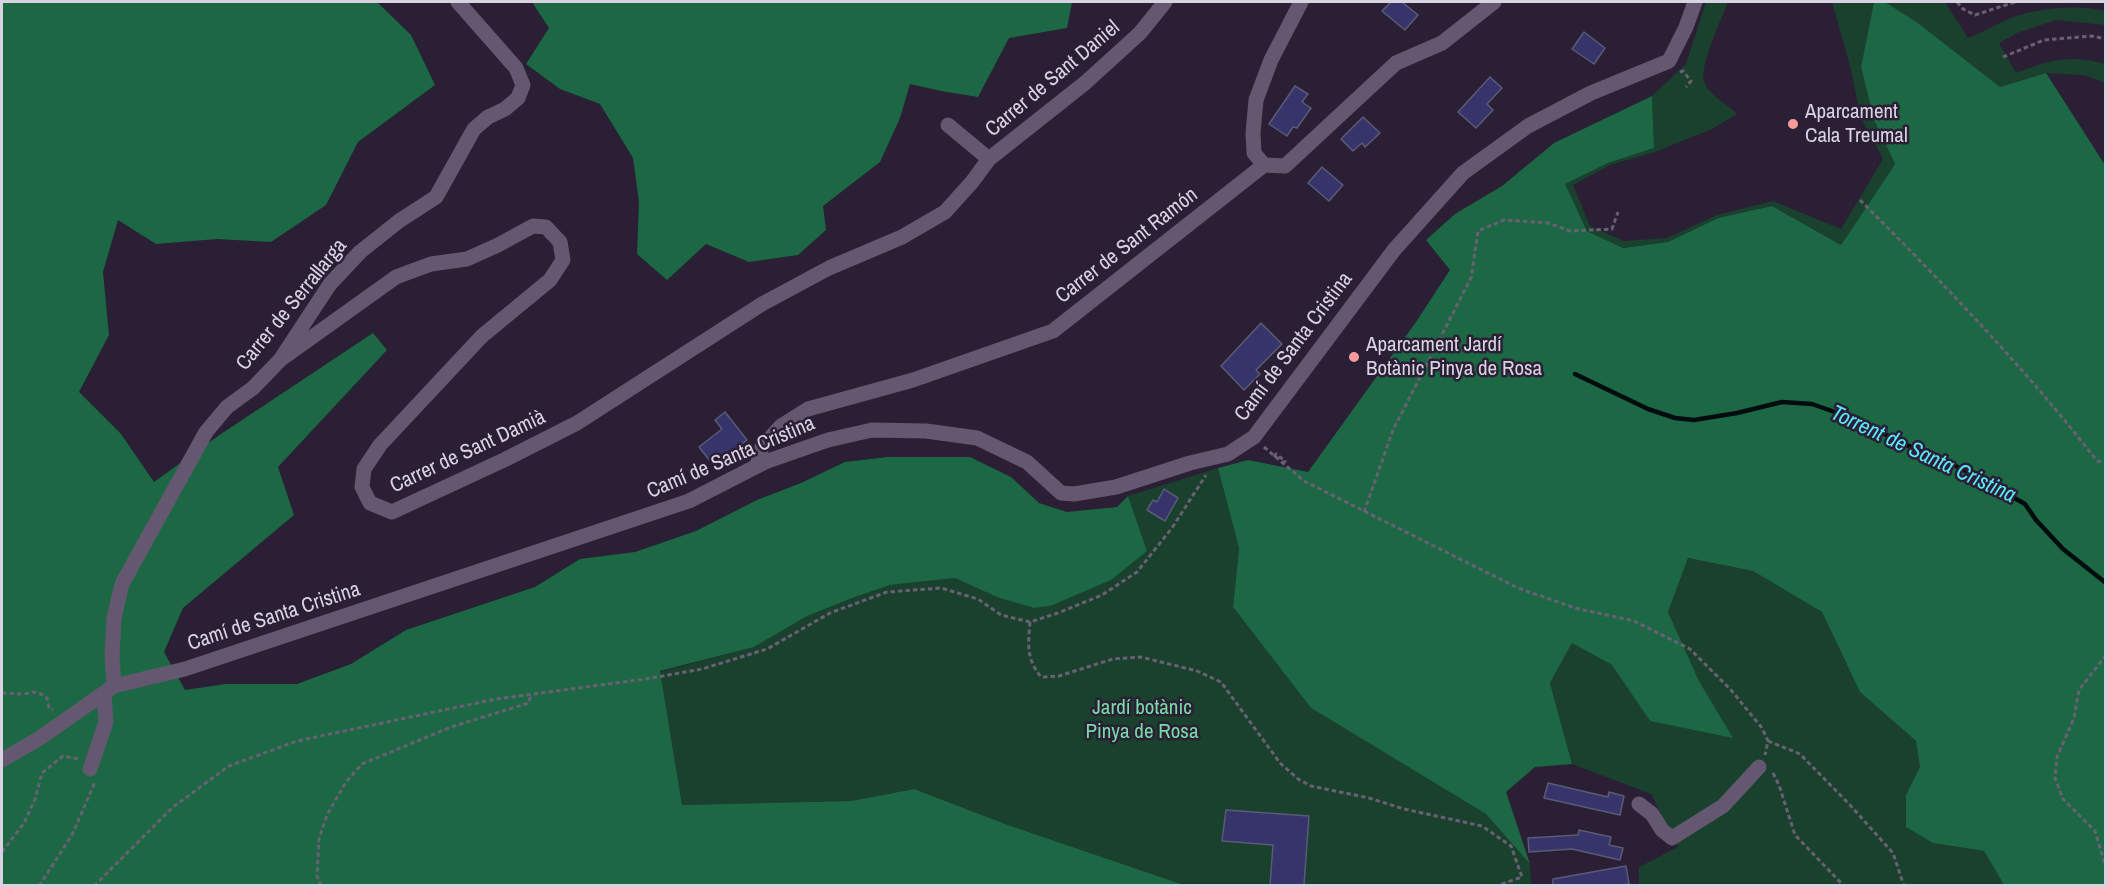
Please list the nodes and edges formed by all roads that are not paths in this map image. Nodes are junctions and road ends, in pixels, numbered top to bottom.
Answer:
1 (459, 2) edge
2 (1165, 2) edge
3 (1301, 2) edge
4 (1494, 2) edge
5 (1695, 2) edge
6 (948, 125) dead end
7 (989, 159) junction
8 (1264, 165) junction
9 (280, 360) junction
10 (758, 465) junction
11 (109, 690) junction
12 (2, 760) edge
13 (1762, 762) road end
14 (90, 769) road end
15 (1639, 804) dead end

1 - 9 street, Carrer de Serrallarga
2 - 7 street, Carrer de Sant Daniel
3 - 8 street
4 - 8 street, Carrer de Sant Ramón
5 - 10 street, Camí de Santa Cristina
6 - 7 street
7 - 9 street, Carrer de Sant Damià
8 - 10 street, Carrer de Sant Ramón
9 - 11 street, Carrer de Serrallarga
10 - 11 street, Camí de Santa Cristina
11 - 12 street, Camí de Santa Cristina
11 - 14 street, Carrer de Serrallarga
13 - 15 street

